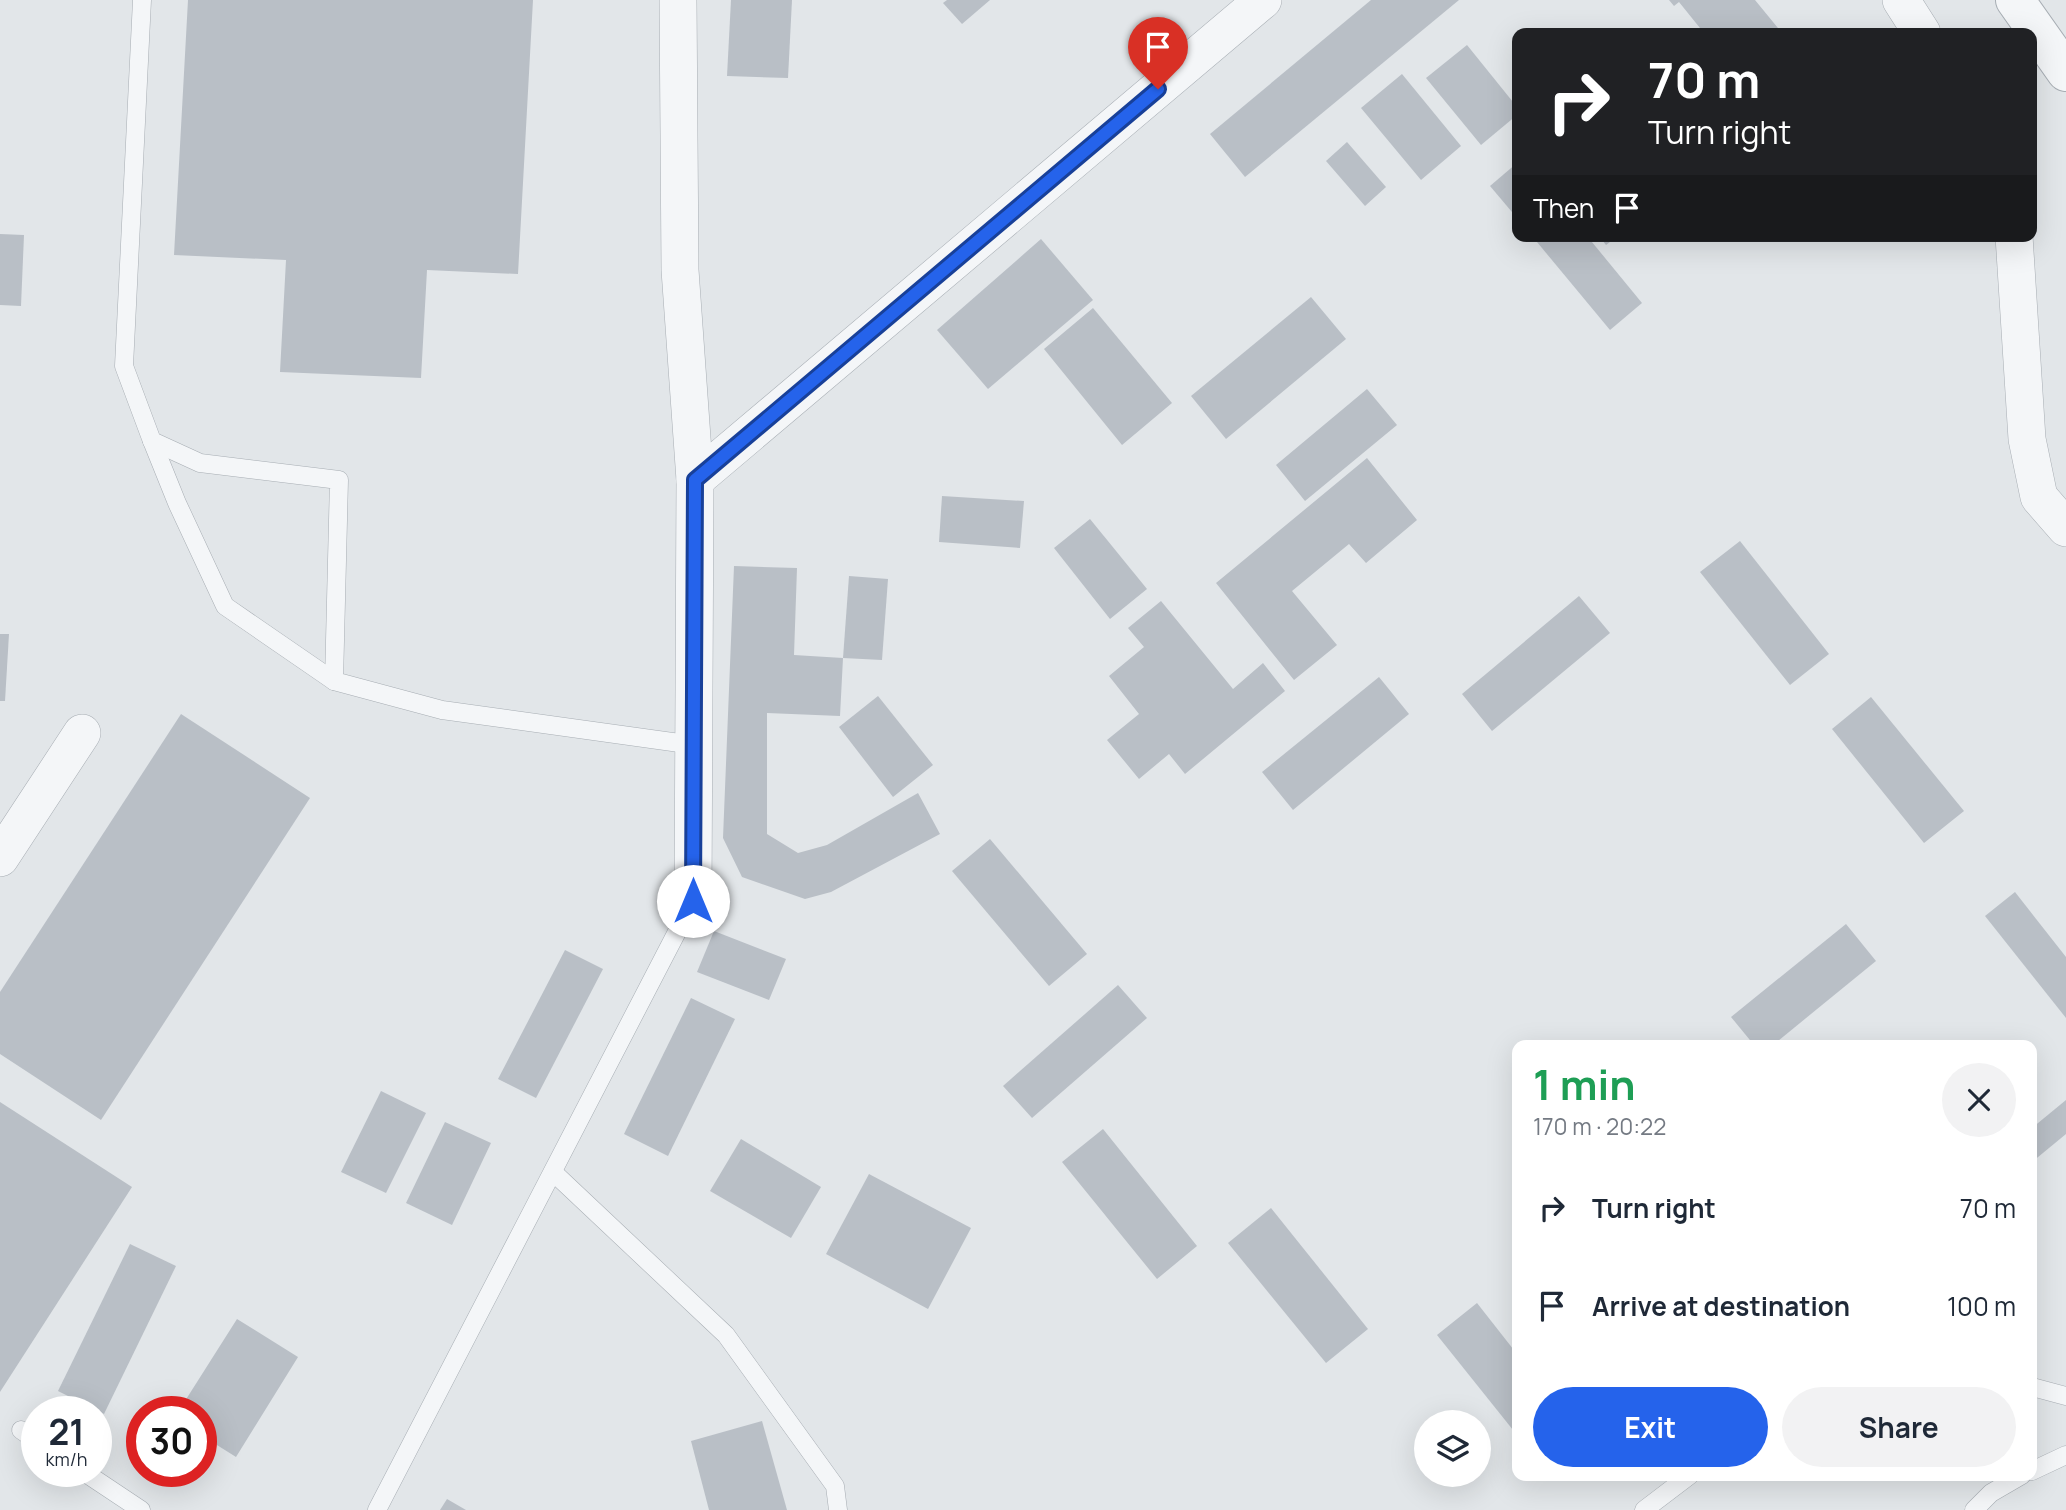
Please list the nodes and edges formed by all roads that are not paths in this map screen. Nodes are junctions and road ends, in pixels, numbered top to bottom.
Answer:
1 (142, 0) edge
2 (678, 0) edge
3 (1263, 0) edge
4 (1901, 0) edge
5 (2018, 1) edge
6 (1919, 28) edge
7 (2036, 28) edge
8 (2037, 29) edge
9 (2066, 72) edge
10 (2014, 242) edge
11 (152, 441) junction
12 (695, 480) junction
13 (2066, 528) edge
14 (334, 681) junction
15 (82, 733) dead end
16 (694, 745) junction
17 (0, 858) edge
18 (693, 901) joint
19 (553, 1172) junction
20 (2037, 1388) edge
21 (2066, 1396) edge
22 (2066, 1455) edge
23 (2037, 1469) edge
24 (1682, 1481) edge
25 (2012, 1481) edge
26 (106, 1487) edge
27 (141, 1510) edge
28 (377, 1510) edge
29 (838, 1510) edge
30 (1644, 1510) edge
31 (1974, 1510) edge

1 - 11 lane
2 - 12 street
3 - 12 street
4 - 6 street
5 - 7 street
8 - 9 street
10 - 13 street
11 - 14 lane
11 - 14 lane
12 - 16 street
14 - 16 lane
15 - 17 street
16 - 18 street
18 - 19 lane
19 - 28 lane
19 - 29 lane
20 - 21 lane
22 - 23 lane
24 - 30 lane
25 - 31 lane
26 - 27 lane

